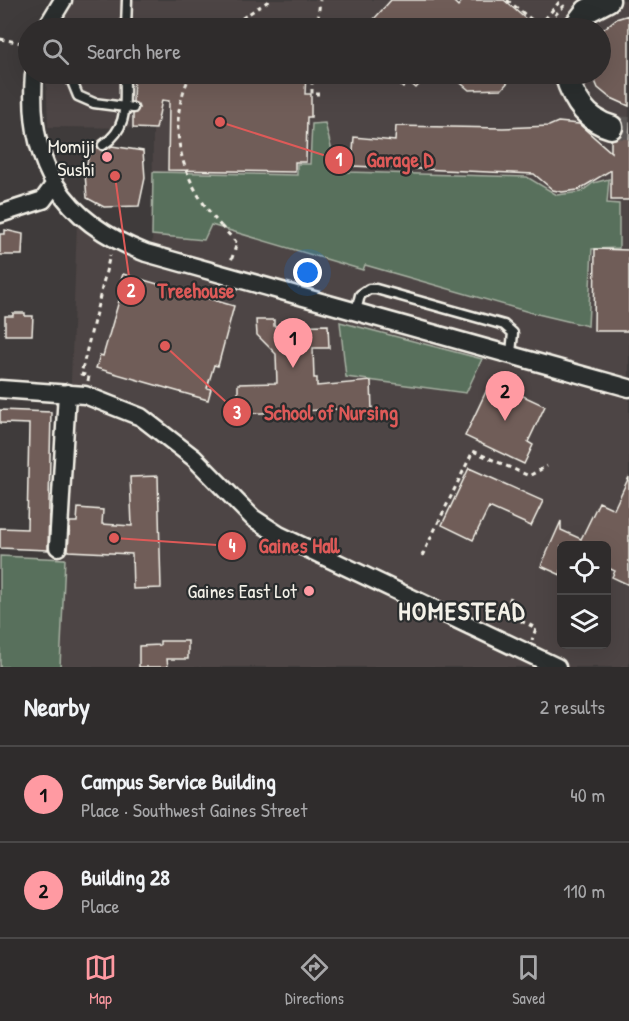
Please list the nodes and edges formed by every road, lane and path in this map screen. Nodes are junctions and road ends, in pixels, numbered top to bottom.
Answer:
1 (63, 0) edge
2 (127, 0) edge
3 (270, 0) edge
4 (320, 0) edge
5 (507, 0) edge
6 (561, 0) edge
7 (608, 0) edge
8 (52, 18) edge
9 (126, 18) edge
10 (242, 18) edge
11 (318, 18) edge
12 (529, 18) edge
13 (548, 18) edge
14 (551, 18) edge
15 (570, 18) edge
16 (573, 18) edge
17 (0, 39) edge
18 (18, 42) edge
19 (34, 84) edge
20 (73, 84) edge
21 (126, 84) edge
22 (188, 84) edge
23 (312, 84) edge
24 (570, 84) edge
25 (320, 94) dead end
26 (129, 107) junction
27 (611, 127) tunnel mouth
28 (103, 145) dead end
29 (54, 184) junction
30 (0, 214) edge
31 (107, 235) junction
32 (231, 261) dead end
33 (356, 311) junction
34 (511, 353) junction
35 (629, 388) edge
36 (0, 389) edge
37 (67, 393) junction
38 (85, 395) junction
39 (547, 466) dead end
40 (58, 548) dead end
41 (422, 556) dead end
42 (511, 597) dead end
43 (527, 653) junction
44 (558, 667) edge

1 - 8 street
2 - 9 lane
3 - 10 path
4 - 11 path
5 - 12 path
6 - 13 path
7 - 16 street
14 - 15 path
17 - 18 path
19 - 29 street
20 - 26 lane
21 - 26 lane
22 - 32 path, bridge
23 - 25 path
24 - 27 street
26 - 28 lane
29 - 30 street
29 - 31 street
31 - 33 street
31 - 38 path
33 - 34 street
33 - 34 lane
34 - 35 street
36 - 37 street
37 - 38 street
37 - 40 street
38 - 43 street
39 - 41 path
42 - 43 path
43 - 44 street

